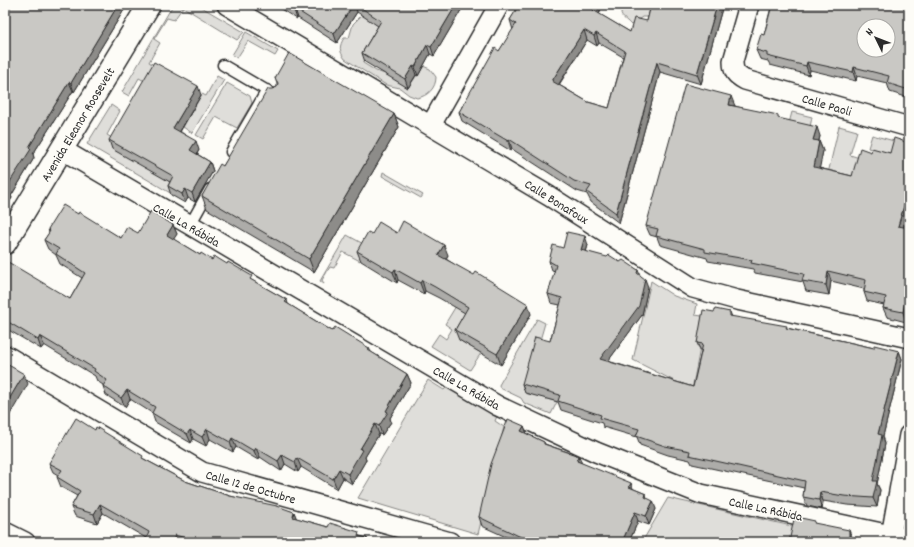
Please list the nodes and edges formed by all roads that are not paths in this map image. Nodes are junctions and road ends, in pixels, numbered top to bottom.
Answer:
1 (149, 5) edge
2 (227, 5) edge
3 (500, 5) edge
4 (749, 5) edge
5 (223, 65) dead end
6 (266, 90) junction
7 (276, 96) edge
8 (431, 125) junction
9 (909, 127) edge
10 (61, 149) junction
11 (227, 159) edge
12 (216, 179) edge
13 (190, 225) junction
14 (5, 243) edge
15 (909, 338) edge
16 (5, 355) edge
17 (909, 435) edge
18 (5, 532) edge
19 (897, 539) edge
20 (25, 542) edge
21 (450, 542) edge

1 - 10 street, Avenida Eleanor Roosevelt
2 - 8 street, Calle Bonafoux
3 - 8 street
4 - 9 street, Calle Paoli
5 - 6 lane
6 - 7 lane
6 - 11 lane
8 - 15 street, Calle Bonafoux
10 - 13 street, Calle La Rábida
10 - 14 street, Avenida Eleanor Roosevelt
12 - 13 lane
13 - 19 street, Calle La Rábida
16 - 21 street, Calle 12 de Octubre
17 - 19 street
18 - 20 street

